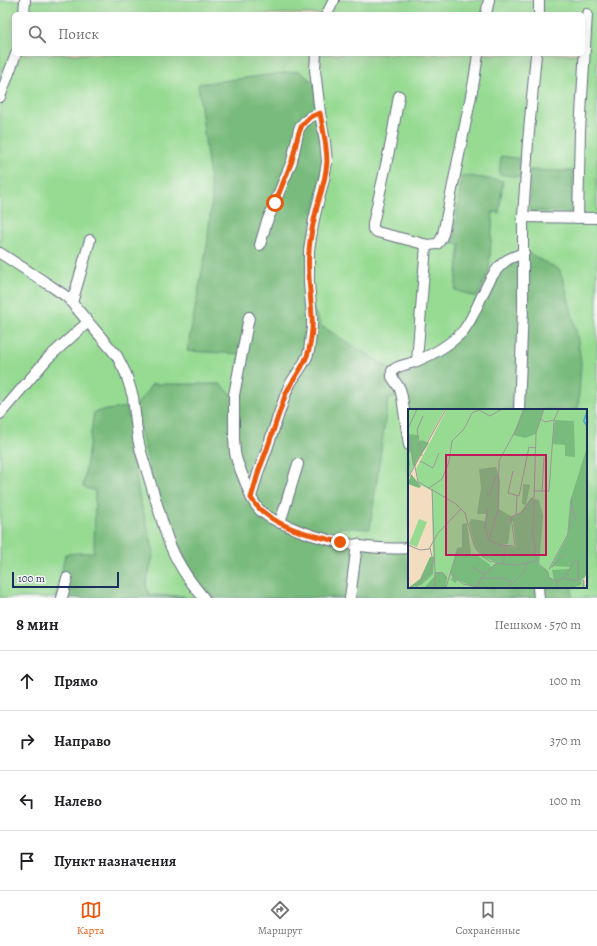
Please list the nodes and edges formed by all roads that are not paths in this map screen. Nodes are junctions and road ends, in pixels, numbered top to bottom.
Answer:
1 (25, 0) edge
2 (334, 0) edge
3 (489, 0) edge
4 (539, 0) edge
5 (24, 12) edge
6 (328, 12) edge
7 (486, 12) edge
8 (538, 12) edge
9 (587, 14) dead end
10 (585, 47) edge
11 (15, 56) edge
12 (316, 56) edge
13 (478, 56) edge
14 (536, 56) edge
15 (584, 56) edge
16 (399, 96) dead end
17 (0, 97) edge
18 (320, 113) junction
19 (523, 217) junction
20 (578, 218) junction
21 (597, 218) edge
22 (90, 240) dead end
23 (426, 244) junction
24 (260, 245) dead end
25 (0, 253) edge
26 (524, 253) junction
27 (72, 302) junction
28 (249, 316) dead end
29 (88, 322) junction
30 (417, 361) junction
31 (519, 409) edge
32 (0, 414) edge
33 (408, 438) edge
34 (298, 464) dead end
35 (251, 498) junction
36 (280, 523) junction
37 (357, 544) junction
38 (408, 548) edge
39 (67, 578) dead end
40 (538, 588) edge
41 (62, 598) edge
42 (204, 598) edge
43 (350, 598) edge
44 (539, 598) edge

1 - 5 street
2 - 6 street
3 - 7 street
4 - 8 street
9 - 10 street
11 - 17 street
12 - 18 street
13 - 23 street
14 - 19 street
15 - 20 street
16 - 23 street
18 - 24 street
18 - 35 street
19 - 20 street
19 - 26 street
20 - 21 street
22 - 27 street
23 - 30 street
25 - 27 street
26 - 30 street
26 - 31 street
27 - 29 street
28 - 35 street
29 - 32 street
29 - 42 street
30 - 33 street
34 - 36 street
35 - 36 street
36 - 37 street
37 - 38 street
37 - 43 street
39 - 41 street
40 - 44 street

